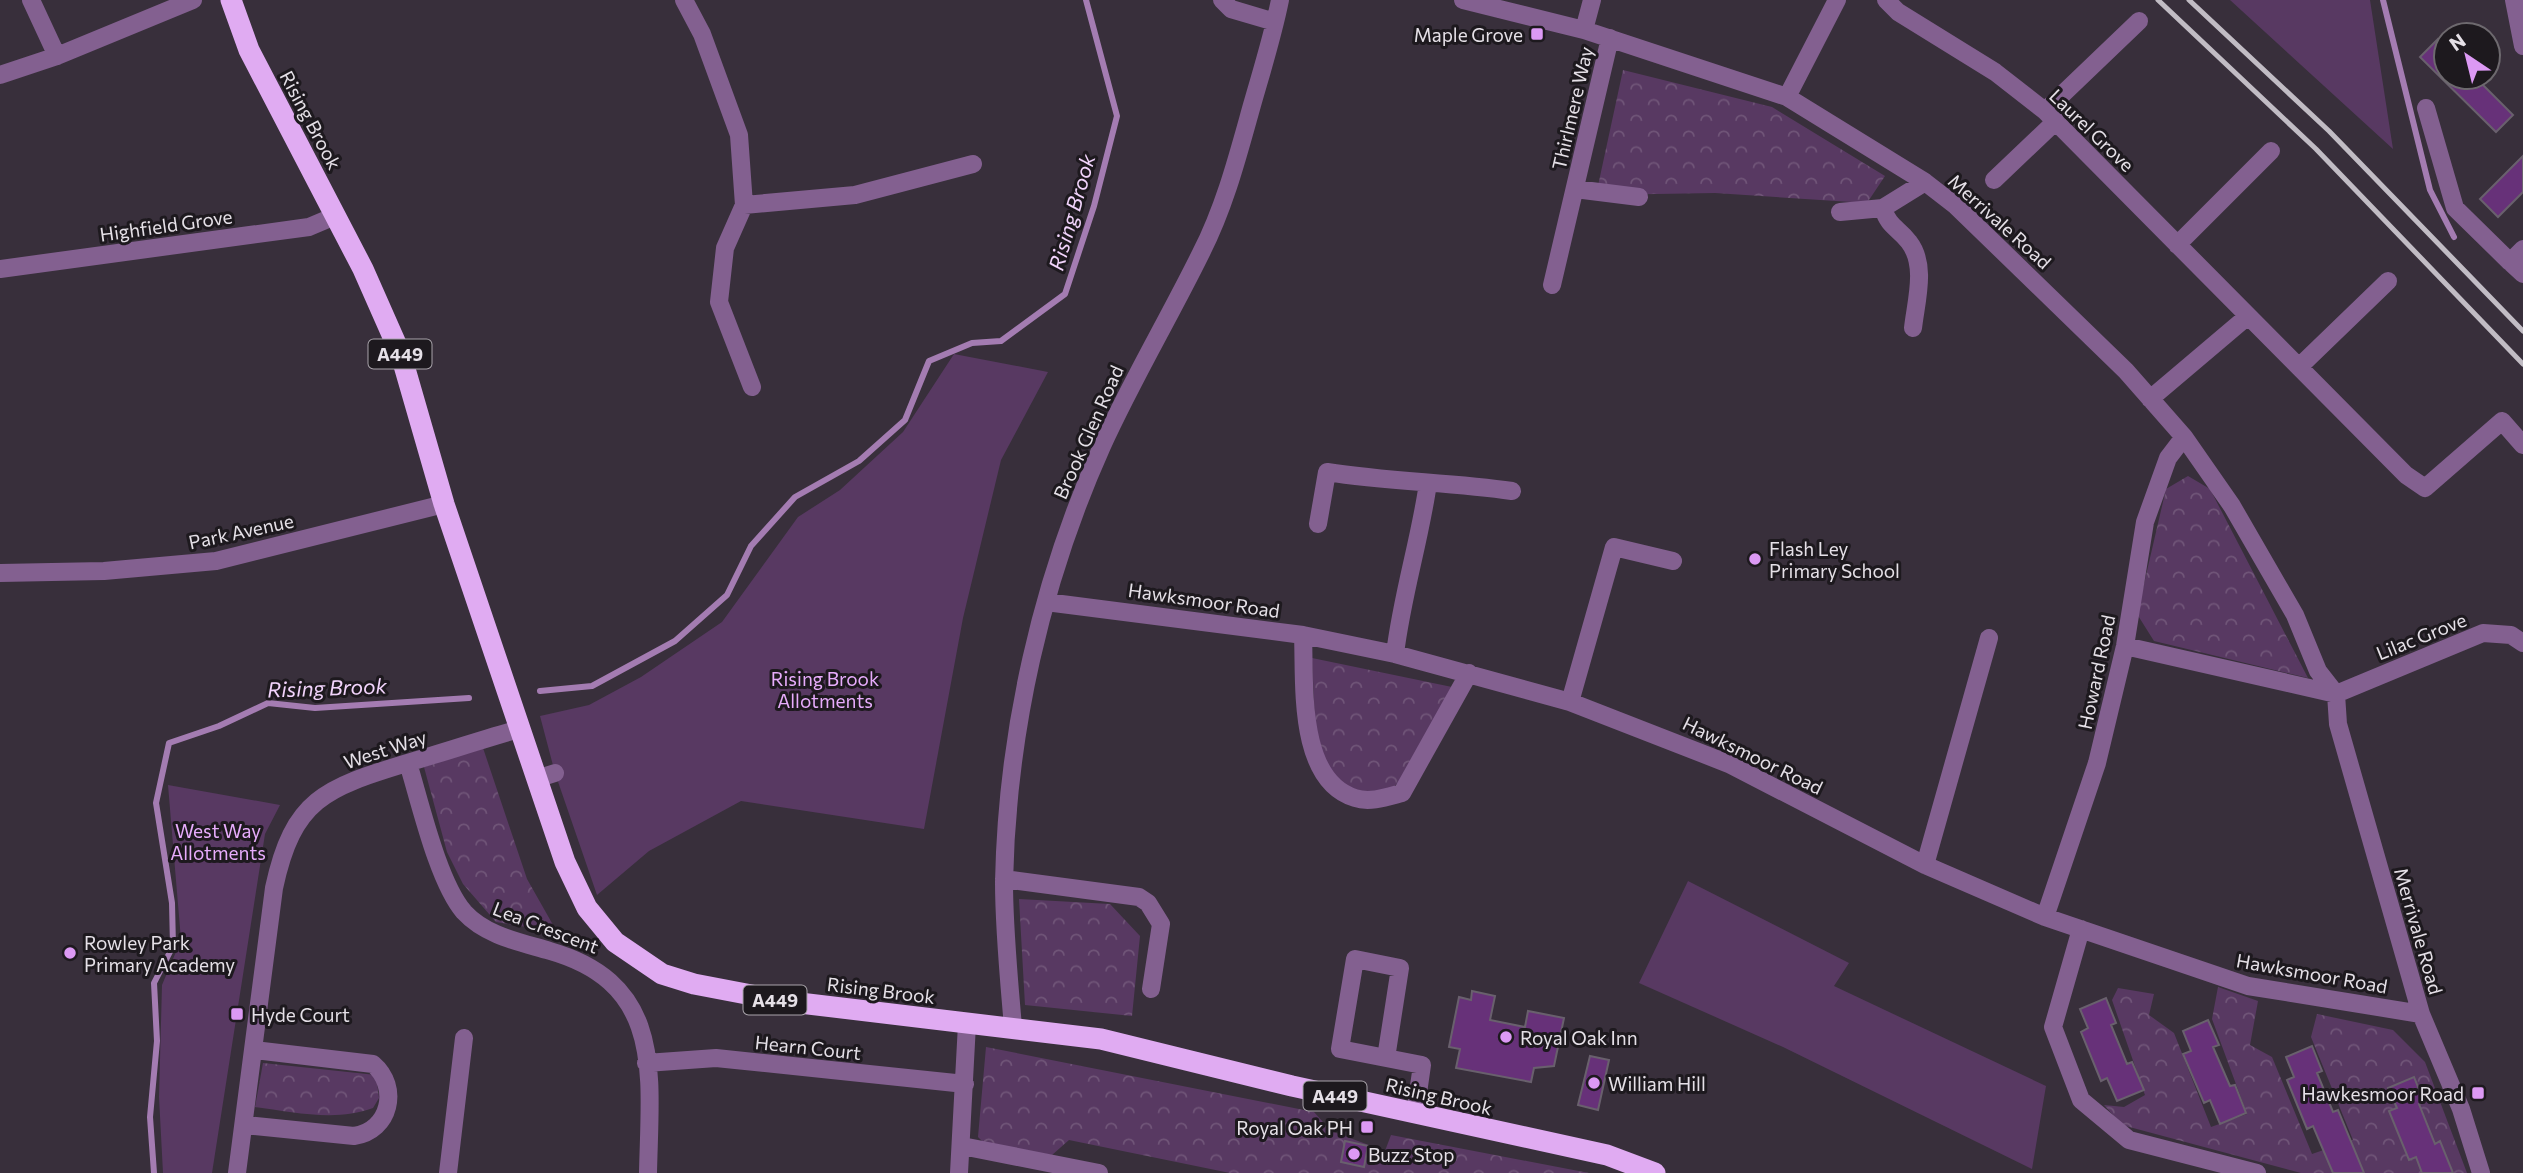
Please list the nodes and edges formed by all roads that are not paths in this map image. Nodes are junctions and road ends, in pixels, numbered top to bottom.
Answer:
1 (31, 0) edge
2 (193, 0) edge
3 (231, 0) edge
4 (684, 0) edge
5 (1222, 0) edge
6 (1280, 0) edge
7 (1463, 0) edge
8 (1592, 0) edge
9 (1837, 0) edge
10 (2514, 0) edge
11 (1898, 4) edge
12 (2139, 21) dead end
13 (1275, 22) junction
14 (1584, 30) junction
15 (1610, 38) junction
16 (2523, 47) edge
17 (57, 56) junction
18 (0, 75) edge
19 (1787, 97) junction
20 (2426, 108) dead end
21 (2051, 116) junction
22 (2271, 151) dead end
23 (973, 164) dead end
24 (1994, 180) dead end
25 (1925, 182) junction
26 (1575, 189) junction
27 (1639, 197) dead end
28 (744, 205) junction
29 (1883, 208) junction
30 (1840, 212) dead end
31 (335, 216) junction
32 (2177, 245) junction
33 (2519, 261) edge
34 (0, 269) edge
35 (2388, 281) dead end
36 (1552, 285) dead end
37 (2248, 316) junction
38 (1913, 328) dead end
39 (2299, 368) junction
40 (752, 387) dead end
41 (2151, 399) junction
42 (2184, 437) junction
43 (2523, 444) edge
44 (1428, 482) junction
45 (1512, 491) dead end
46 (444, 504) junction
47 (1318, 524) dead end
48 (1673, 561) dead end
49 (0, 573) edge
50 (1046, 602) junction
51 (1303, 635) junction
52 (1989, 638) dead end
53 (2523, 643) edge
54 (2125, 646) junction
55 (1395, 654) junction
56 (1469, 673) junction
57 (2336, 694) junction
58 (1570, 702) junction
59 (519, 729) junction
60 (408, 763) junction
61 (1925, 865) junction
62 (1004, 879) junction
63 (2045, 917) junction
64 (2081, 929) junction
65 (1152, 989) dead end
66 (2421, 1014) junction
67 (967, 1024) junction
68 (1013, 1027) junction
69 (464, 1038) dead end
70 (254, 1050) junction
71 (1386, 1058) junction
72 (646, 1063) junction
73 (965, 1084) junction
74 (1416, 1114) junction
75 (245, 1125) junction
76 (962, 1146) junction
77 (237, 1173) edge
78 (449, 1173) edge
79 (648, 1173) edge
80 (959, 1173) edge
81 (1098, 1173) edge
82 (1655, 1173) edge
83 (2257, 1173) edge
84 (2481, 1173) edge

1 - 17 street
2 - 17 street
3 - 31 highway, Rising Brook / A449
4 - 28 street
5 - 13 street
6 - 13 street, Brook Glen Road
7 - 14 street, Merrivale Road
8 - 14 street
9 - 19 street
10 - 16 street
11 - 21 street, Laurel Grove
12 - 21 street
13 - 50 street, Brook Glen Road
14 - 15 street, Merrivale Road
15 - 19 street, Merrivale Road
15 - 26 street, Thirlmere Way
17 - 18 street
19 - 25 street, Merrivale Road
20 - 33 street
21 - 24 street
21 - 32 street, Laurel Grove
22 - 32 street
23 - 28 street
25 - 29 street
25 - 41 street, Merrivale Road
26 - 27 street, Thirlmere Way
26 - 36 street, Thirlmere Way
28 - 40 street
29 - 30 street
29 - 38 street
31 - 34 street, Highfield Grove
31 - 46 highway, Rising Brook / A449
32 - 37 street, Laurel Grove
35 - 39 street
37 - 39 street, Laurel Grove
37 - 41 street
39 - 43 street, Laurel Grove
41 - 42 street, Merrivale Road
42 - 54 street, Howard Road
42 - 57 street, Merrivale Road
44 - 45 street
44 - 47 street
44 - 55 street
46 - 49 street, Park Avenue
46 - 59 highway, Rising Brook / A449
48 - 58 street
50 - 51 street, Hawksmoor Road
50 - 62 street, Brook Glen Road
51 - 55 street, Hawksmoor Road
51 - 56 street
52 - 61 street
53 - 57 street, Lilac Grove
54 - 57 street
54 - 63 street, Howard Road
55 - 56 street, Hawksmoor Road
56 - 58 street, Hawksmoor Road
57 - 66 street, Merrivale Road
58 - 61 street, Hawksmoor Road
59 - 60 street, West Way
59 - 67 highway, Rising Brook / A449
60 - 70 street, West Way
60 - 72 street, Lea Crescent
61 - 63 street, Hawksmoor Road
62 - 65 street
62 - 68 street, Brook Glen Road
63 - 64 street, Hawksmoor Road
64 - 66 street, Hawksmoor Road
64 - 83 street
66 - 84 street, Merrivale Road
67 - 68 highway, Rising Brook / A449
67 - 73 street
68 - 74 highway, Rising Brook / A449
69 - 78 street
70 - 75 street, West Way
70 - 75 street
71 - 71 street
71 - 74 street
72 - 73 street, Hearn Court
72 - 79 street, Lea Crescent
73 - 76 street
74 - 82 highway, Rising Brook / A449
75 - 77 street, West Way
76 - 80 street
76 - 81 street

